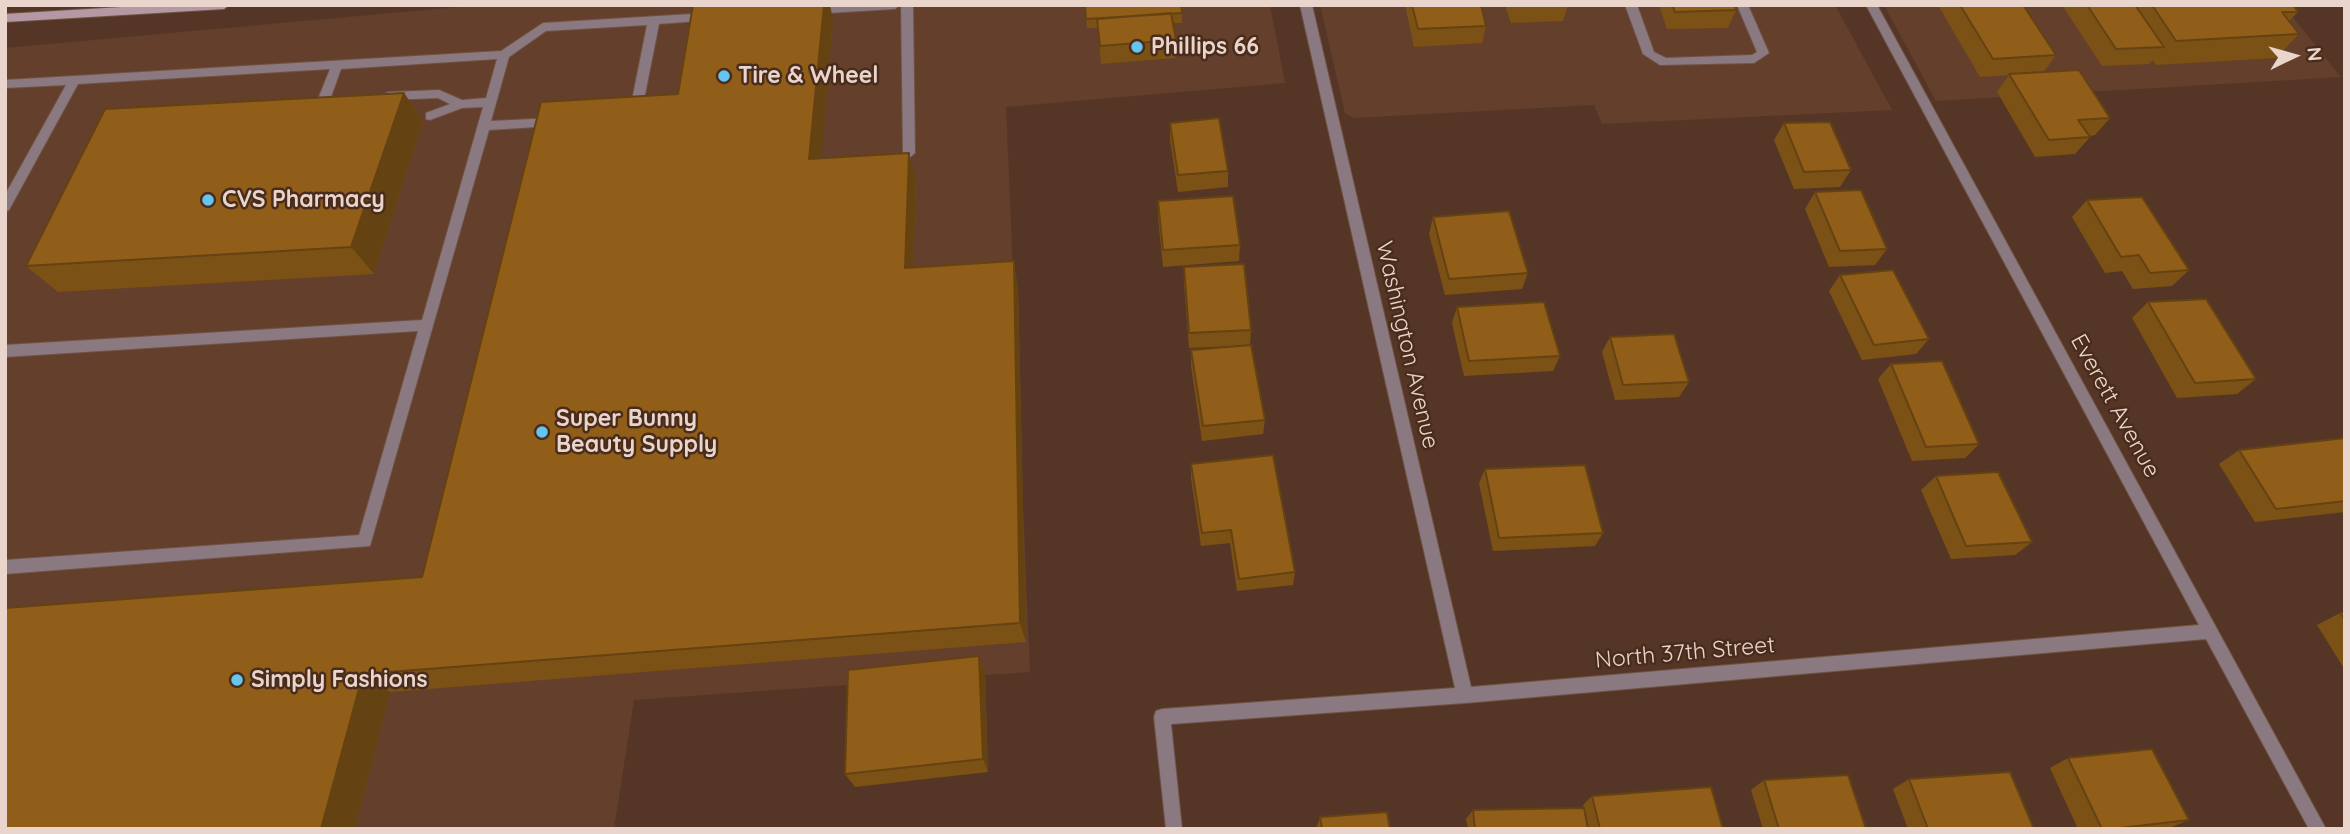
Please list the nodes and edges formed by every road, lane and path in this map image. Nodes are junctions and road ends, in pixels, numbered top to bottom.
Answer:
1 (224, 5) edge
2 (895, 5) edge
3 (908, 5) edge
4 (1306, 5) edge
5 (1631, 5) edge
6 (1742, 5) edge
7 (1871, 5) edge
8 (801, 11) edge
9 (721, 16) edge
10 (5, 18) edge
11 (654, 20) junction
12 (505, 55) junction
13 (337, 65) junction
14 (74, 80) junction
15 (5, 84) edge
16 (375, 97) edge
17 (492, 102) junction
18 (348, 104) edge
19 (461, 104) junction
20 (430, 116) dead end
21 (621, 118) edge
22 (566, 121) edge
23 (484, 126) junction
24 (909, 153) edge
25 (5, 206) edge
26 (428, 325) junction
27 (5, 351) edge
28 (5, 568) edge
29 (2211, 631) junction
30 (1465, 695) junction
31 (1174, 829) edge
32 (2318, 829) edge

1 - 10 main road
2 - 8 street
3 - 24 street
4 - 30 street, Washington Avenue
5 - 6 street
7 - 29 street, Everett Avenue
9 - 11 street
11 - 12 street
11 - 21 street
12 - 13 street
12 - 17 street
13 - 14 street
13 - 18 street
14 - 15 street
14 - 25 street
16 - 19 street
17 - 19 street
17 - 23 street
19 - 20 street
22 - 23 street
23 - 26 street
26 - 27 street
26 - 28 street
29 - 30 street, North 37th Street
29 - 32 street, Everett Avenue
30 - 31 street, North 37th Street

